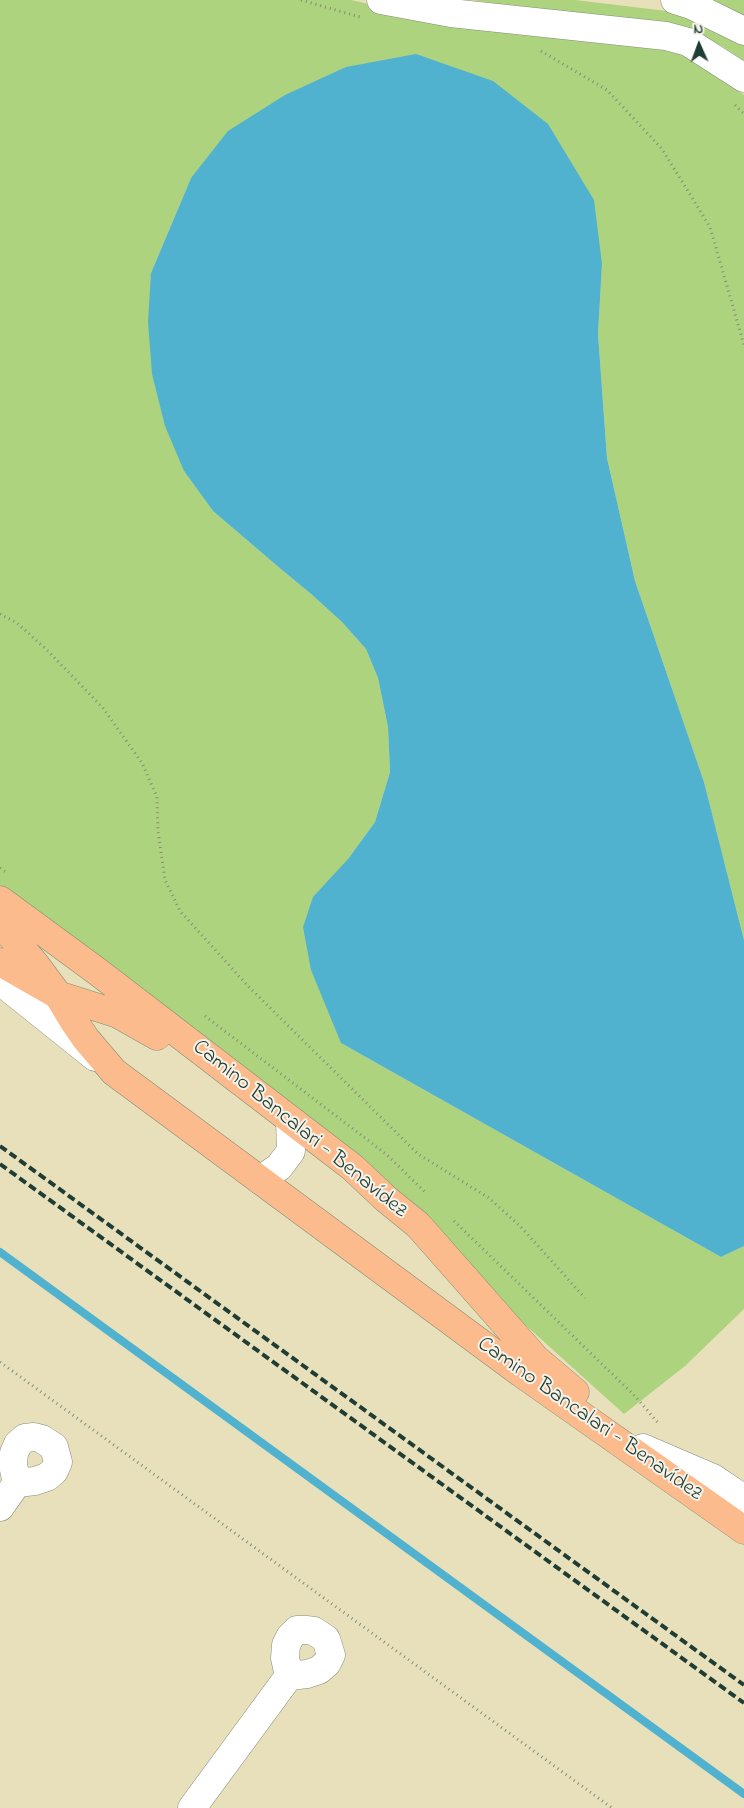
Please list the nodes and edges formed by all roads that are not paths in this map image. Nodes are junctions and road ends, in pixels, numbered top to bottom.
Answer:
1 (381, 0) edge
2 (674, 0) edge
3 (744, 31) edge
4 (744, 78) edge
5 (0, 900) edge
6 (0, 923) edge
7 (0, 962) edge
8 (0, 981) edge
9 (58, 995) junction
10 (114, 1072) junction
11 (290, 1120) junction
12 (260, 1180) junction
13 (17, 1483) dead end
14 (0, 1507) edge
15 (741, 1517) edge
16 (289, 1676) dead end
17 (192, 1808) edge

1 - 4 street
2 - 3 street
5 - 11 main road, Camino Bancalari - Benavídez
6 - 9 main road, Camino Bancalari - Benavídez
7 - 9 main road
8 - 10 street
9 - 10 main road, Camino Bancalari - Benavídez
9 - 11 main road
10 - 12 main road, Camino Bancalari - Benavídez
11 - 12 street
11 - 15 main road, Camino Bancalari - Benavídez
12 - 15 main road, Camino Bancalari - Benavídez
13 - 14 street
16 - 17 street

